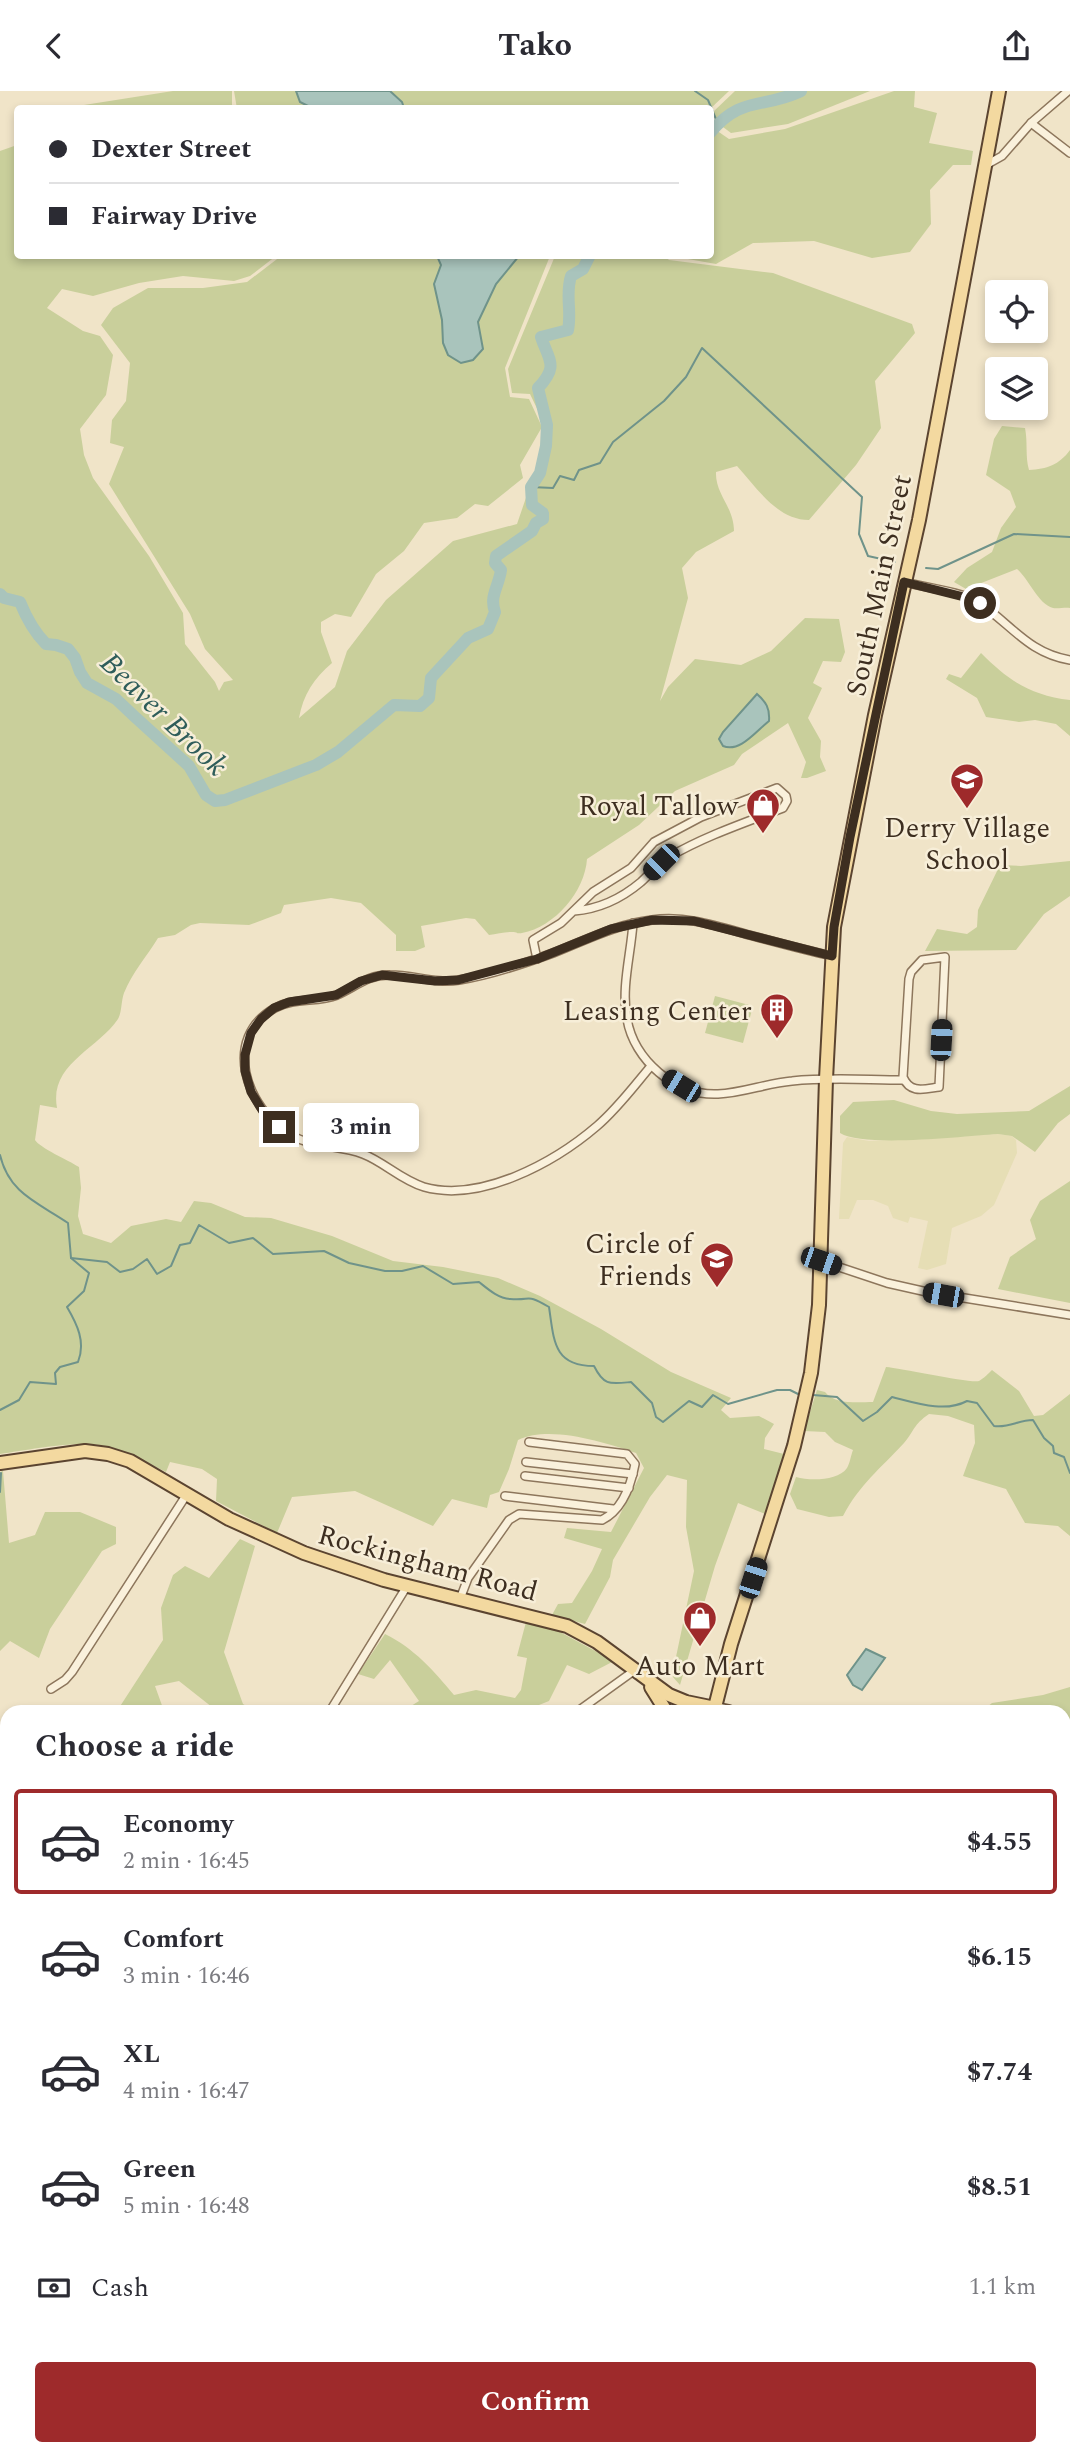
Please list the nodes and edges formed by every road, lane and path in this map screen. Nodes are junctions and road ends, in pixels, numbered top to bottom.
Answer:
1 (999, 91) edge
2 (1068, 91) edge
3 (1031, 123) junction
4 (1070, 153) edge
5 (986, 166) junction
6 (904, 582) junction
7 (1070, 660) edge
8 (574, 911) junction
9 (633, 923) junction
10 (832, 956) junction
11 (537, 959) junction
12 (651, 1066) junction
13 (826, 1079) junction
14 (904, 1080) junction
15 (821, 1261) junction
16 (1070, 1315) edge
17 (529, 1442) dead end
18 (526, 1462) dead end
19 (0, 1463) edge
20 (633, 1474) junction
21 (525, 1476) dead end
22 (628, 1489) junction
23 (187, 1494) junction
24 (505, 1496) dead end
25 (613, 1509) junction
26 (407, 1586) junction
27 (460, 1599) junction
28 (635, 1670) junction
29 (647, 1681) junction
30 (51, 1689) dead end
31 (334, 1705) edge
32 (586, 1705) edge
33 (662, 1705) edge
34 (697, 1705) edge
35 (715, 1705) edge

1 - 5 main road, South Main Street
2 - 3 street
3 - 4 street
3 - 5 street
5 - 6 main road, South Main Street
6 - 7 street
6 - 10 main road, South Main Street
8 - 8 street
8 - 11 street
9 - 10 street
9 - 11 street
9 - 12 street
10 - 13 main road, South Main Street
11 - 12 street
12 - 13 street
13 - 14 street
13 - 15 main road, South Main Street
14 - 14 street
15 - 16 street
15 - 35 main road, South Main Street
17 - 20 street
18 - 20 street
19 - 23 main road, Rockingham Road
20 - 22 street
21 - 22 street
22 - 25 street
23 - 26 main road, Rockingham Road
23 - 30 street
24 - 25 street
25 - 27 street
26 - 27 main road, Rockingham Road
26 - 31 street
27 - 28 main road, Rockingham Road
28 - 29 main road, Rockingham Road
28 - 32 street
29 - 33 main road
29 - 34 main road, Rockingham Road

